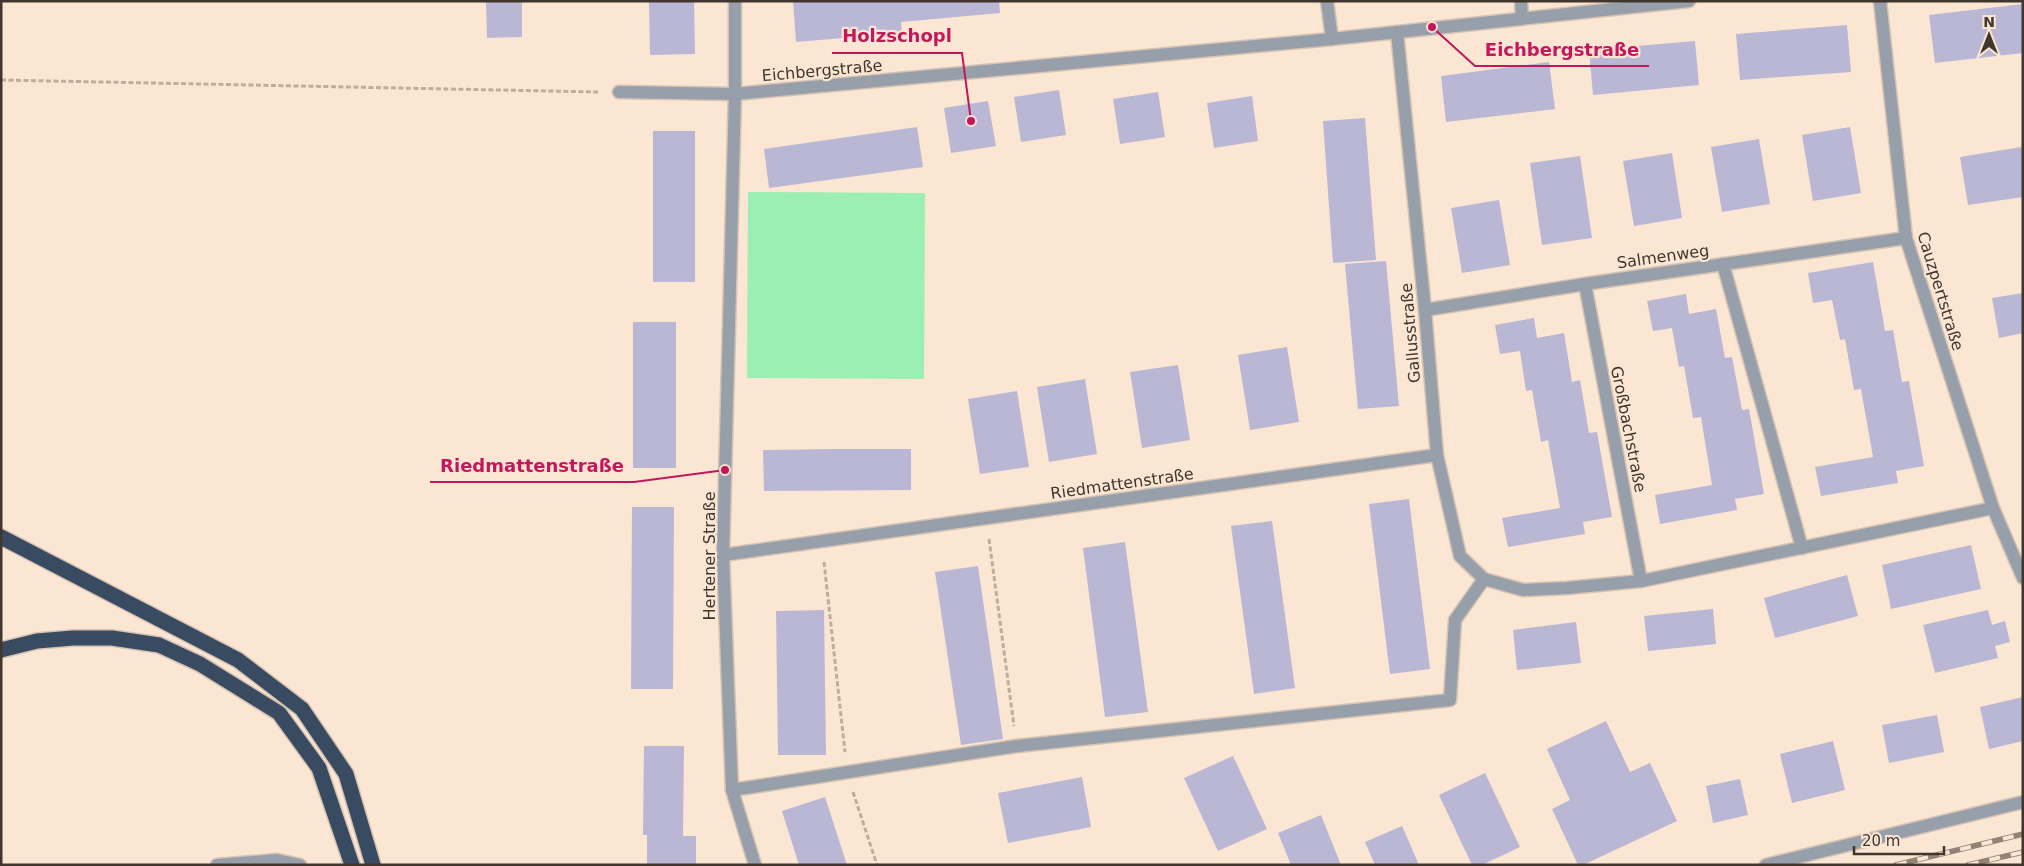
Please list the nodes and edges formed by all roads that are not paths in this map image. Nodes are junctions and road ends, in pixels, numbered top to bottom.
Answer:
1 (735, 1) edge
2 (1327, 1) edge
3 (1520, 1) edge
4 (1689, 1) edge
5 (1880, 1) edge
6 (1522, 18) junction
7 (1397, 32) junction
8 (1332, 39) junction
9 (619, 92) road end
10 (735, 94) junction
11 (1906, 238) junction
12 (1723, 264) junction
13 (1585, 284) junction
14 (1425, 310) junction
15 (1437, 455) junction
16 (1993, 508) junction
17 (1, 537) edge
18 (1802, 548) junction
19 (723, 555) junction
20 (2023, 578) edge
21 (1484, 579) junction
22 (1641, 581) junction
23 (1, 650) edge
24 (732, 790) junction
25 (2023, 802) edge
26 (217, 865) edge
27 (300, 865) edge
28 (352, 865) edge
29 (372, 865) edge
30 (755, 865) edge
31 (1766, 865) edge

1 - 10 street, Hertener Straße
2 - 8 street
3 - 6 street
4 - 6 street, Eichbergstraße
5 - 11 street, Cauzpertstraße
6 - 7 street, Eichbergstraße
7 - 8 street, Eichbergstraße
7 - 14 street, Gallusstraße
8 - 10 street, Eichbergstraße
9 - 10 street
10 - 19 street, Hertener Straße
11 - 12 street, Salmenweg
11 - 16 street, Cauzpertstraße
12 - 13 street, Salmenweg
12 - 18 street
13 - 14 street, Salmenweg
13 - 22 street, Großbachstraße
14 - 15 street, Gallusstraße
15 - 19 street, Riedmattenstraße
15 - 21 street, Gallusstraße
16 - 18 street
16 - 20 street, Cauzpertstraße
17 - 29 highway
18 - 22 street
19 - 24 street, Hertener Straße
21 - 22 street, Gallusstraße
21 - 24 street
23 - 28 highway
24 - 30 street, Hertener Straße
25 - 31 street
26 - 27 street

